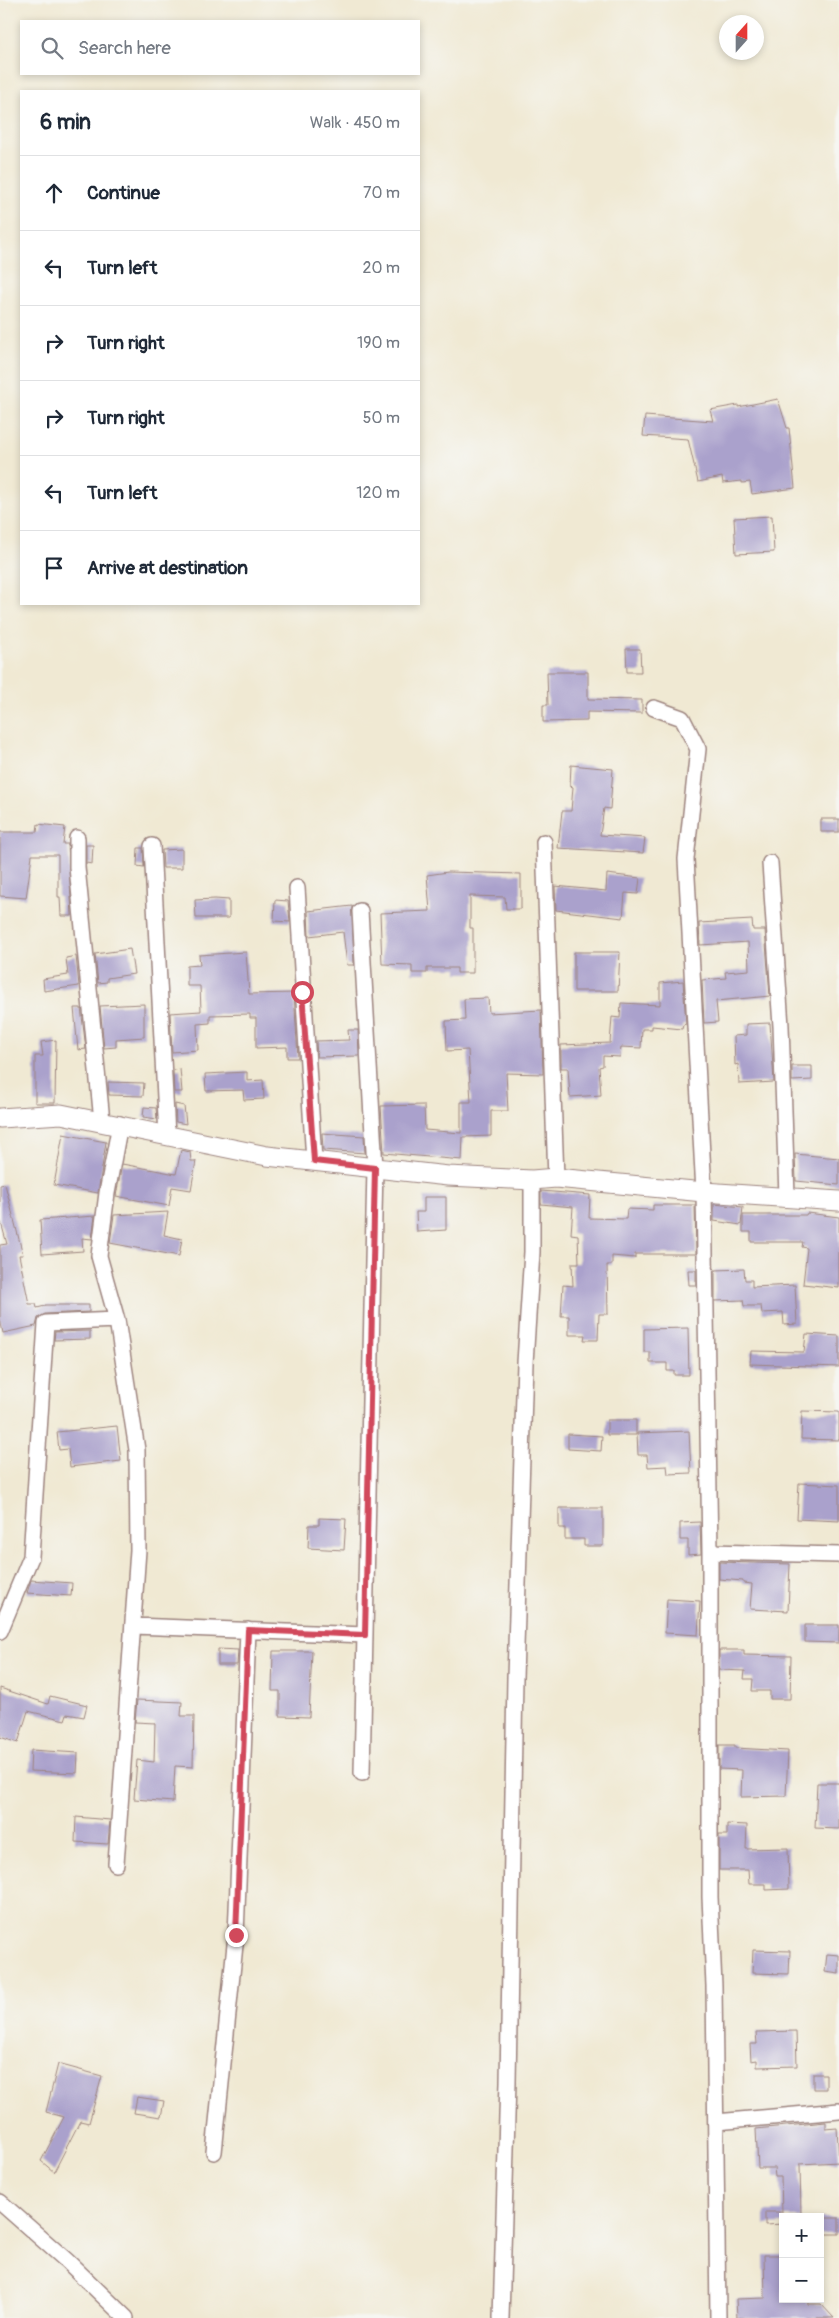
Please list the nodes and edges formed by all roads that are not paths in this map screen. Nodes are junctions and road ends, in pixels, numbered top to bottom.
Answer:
1 (654, 708) dead end
2 (77, 838) dead end
3 (544, 842) dead end
4 (152, 846) dead end
5 (770, 863) dead end
6 (297, 888) dead end
7 (360, 911) dead end
8 (0, 1118) edge
9 (111, 1123) junction
10 (167, 1136) junction
11 (314, 1161) junction
12 (375, 1168) junction
13 (556, 1178) junction
14 (532, 1180) junction
15 (704, 1192) junction
16 (787, 1196) junction
17 (839, 1201) edge
18 (117, 1320) junction
19 (710, 1552) junction
20 (839, 1555) edge
21 (134, 1626) junction
22 (248, 1630) junction
23 (0, 1631) edge
24 (365, 1635) junction
25 (362, 1773) dead end
26 (116, 1864) dead end
27 (839, 2111) edge
28 (716, 2122) junction
29 (214, 2152) dead end
30 (0, 2202) edge
31 (126, 2318) edge
32 (500, 2318) edge
33 (718, 2318) edge

1 - 15 street
2 - 9 street
3 - 13 street
4 - 10 street
5 - 16 street
6 - 11 street
7 - 12 street
8 - 9 street
9 - 10 street
9 - 18 street
10 - 11 street
11 - 12 street
12 - 14 street
12 - 24 street
13 - 14 street
13 - 15 street
14 - 32 street
15 - 16 street
15 - 19 street
16 - 17 street
18 - 21 street
18 - 23 street
19 - 20 street
19 - 28 street
21 - 22 street
21 - 26 street
22 - 24 street
22 - 29 street
24 - 25 street
27 - 28 street
28 - 33 street
30 - 31 street

